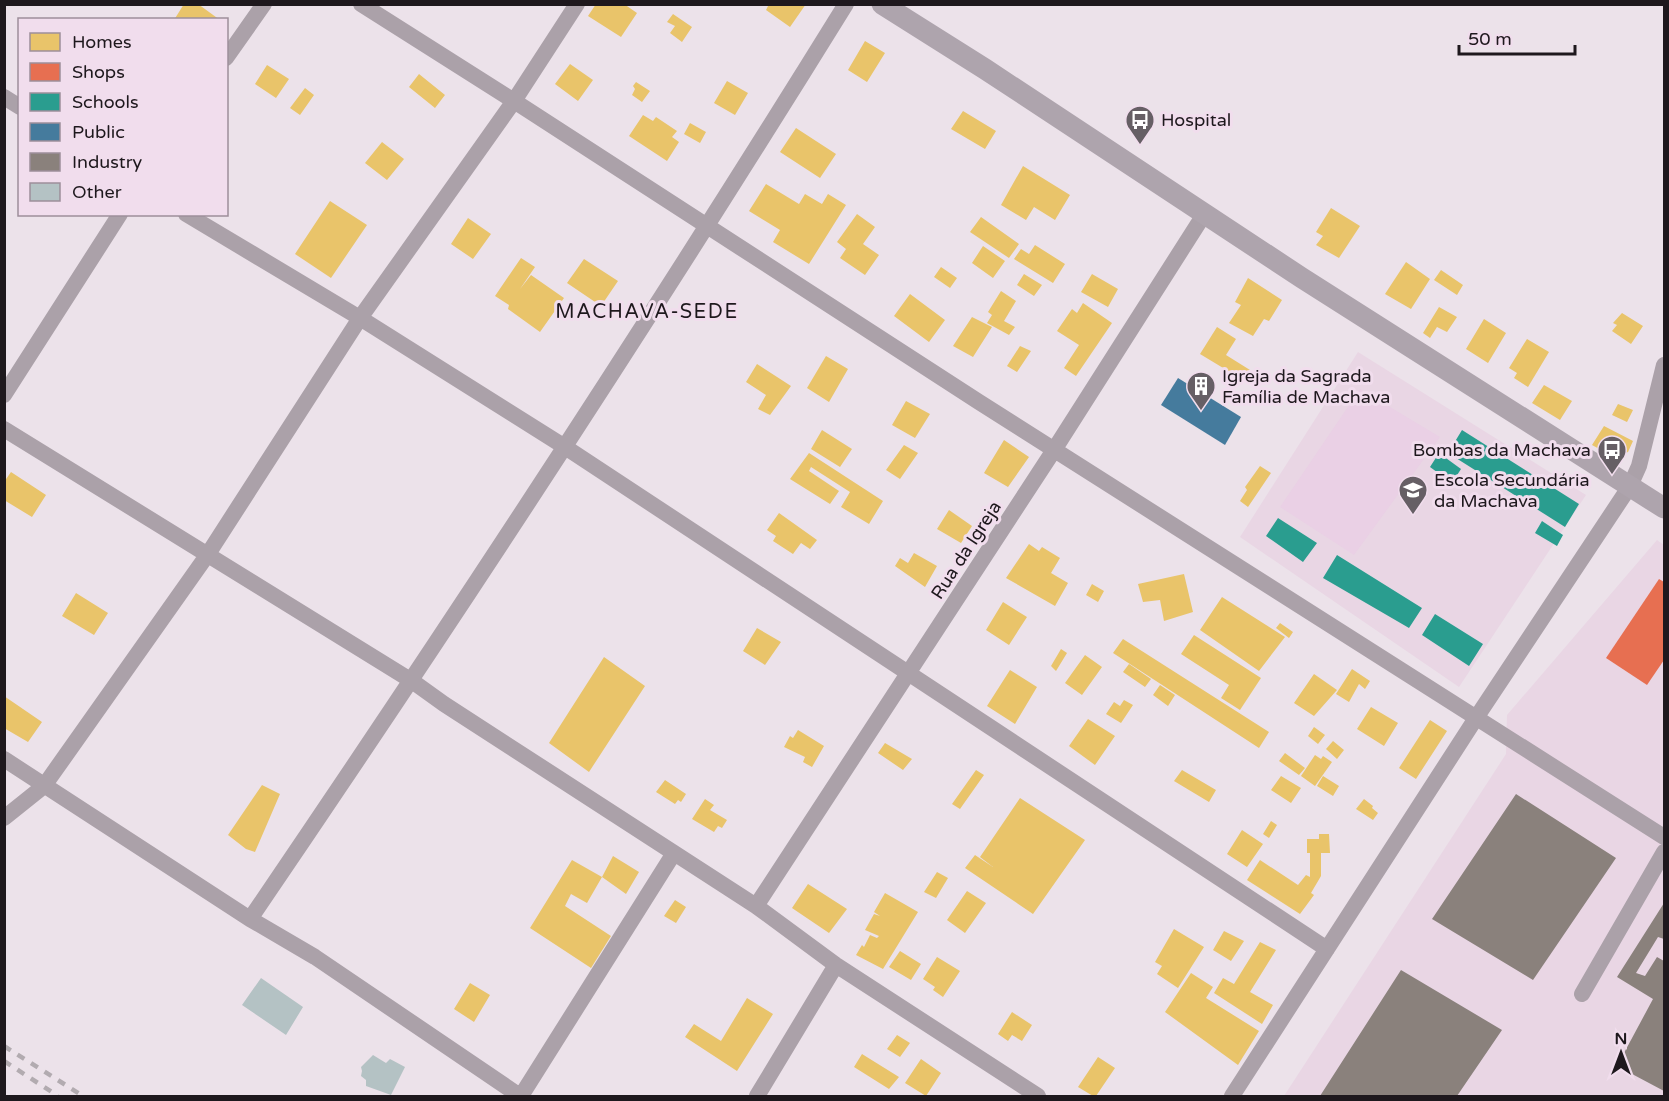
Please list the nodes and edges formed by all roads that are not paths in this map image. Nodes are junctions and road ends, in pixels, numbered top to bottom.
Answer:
1 (264, 4) edge
2 (361, 4) edge
3 (577, 4) edge
4 (846, 4) edge
5 (888, 6) edge
6 (228, 55) edge
7 (4, 97) edge
8 (514, 101) junction
9 (18, 106) edge
10 (1205, 213) junction
11 (119, 216) edge
12 (189, 216) edge
13 (707, 228) junction
14 (360, 318) junction
15 (1665, 365) edge
16 (4, 395) edge
17 (4, 429) edge
18 (565, 447) junction
19 (1054, 450) junction
20 (1629, 486) junction
21 (1665, 508) edge
22 (208, 554) junction
23 (909, 673) junction
24 (412, 681) junction
25 (1476, 718) junction
26 (4, 759) edge
27 (44, 786) junction
28 (4, 818) edge
29 (1665, 837) edge
30 (1665, 852) edge
31 (674, 853) junction
32 (756, 906) junction
33 (250, 919) junction
34 (1327, 949) junction
35 (836, 965) junction
36 (1582, 994) dead end
37 (521, 1096) edge
38 (757, 1096) edge
39 (1038, 1096) edge
40 (1232, 1096) edge

1 - 6 street
2 - 8 street
3 - 8 street
4 - 13 street
5 - 10 main road
7 - 9 street
8 - 13 street
8 - 14 street
10 - 19 street, Rua da Igreja
10 - 20 main road
11 - 16 street
12 - 14 street
13 - 18 street
13 - 19 street
14 - 18 street
14 - 22 street
15 - 20 street
17 - 22 street
18 - 23 street
18 - 24 street
19 - 23 street, Rua da Igreja
19 - 25 street
20 - 21 main road
20 - 25 street
22 - 24 street
22 - 27 street
23 - 32 street, Rua da Igreja
23 - 34 street
24 - 31 street
24 - 33 street
25 - 29 street
25 - 34 street
26 - 27 street
27 - 28 street
27 - 33 street
30 - 36 street
31 - 32 street
31 - 37 street
32 - 35 street
33 - 37 street
34 - 40 street
35 - 38 street
35 - 39 street

